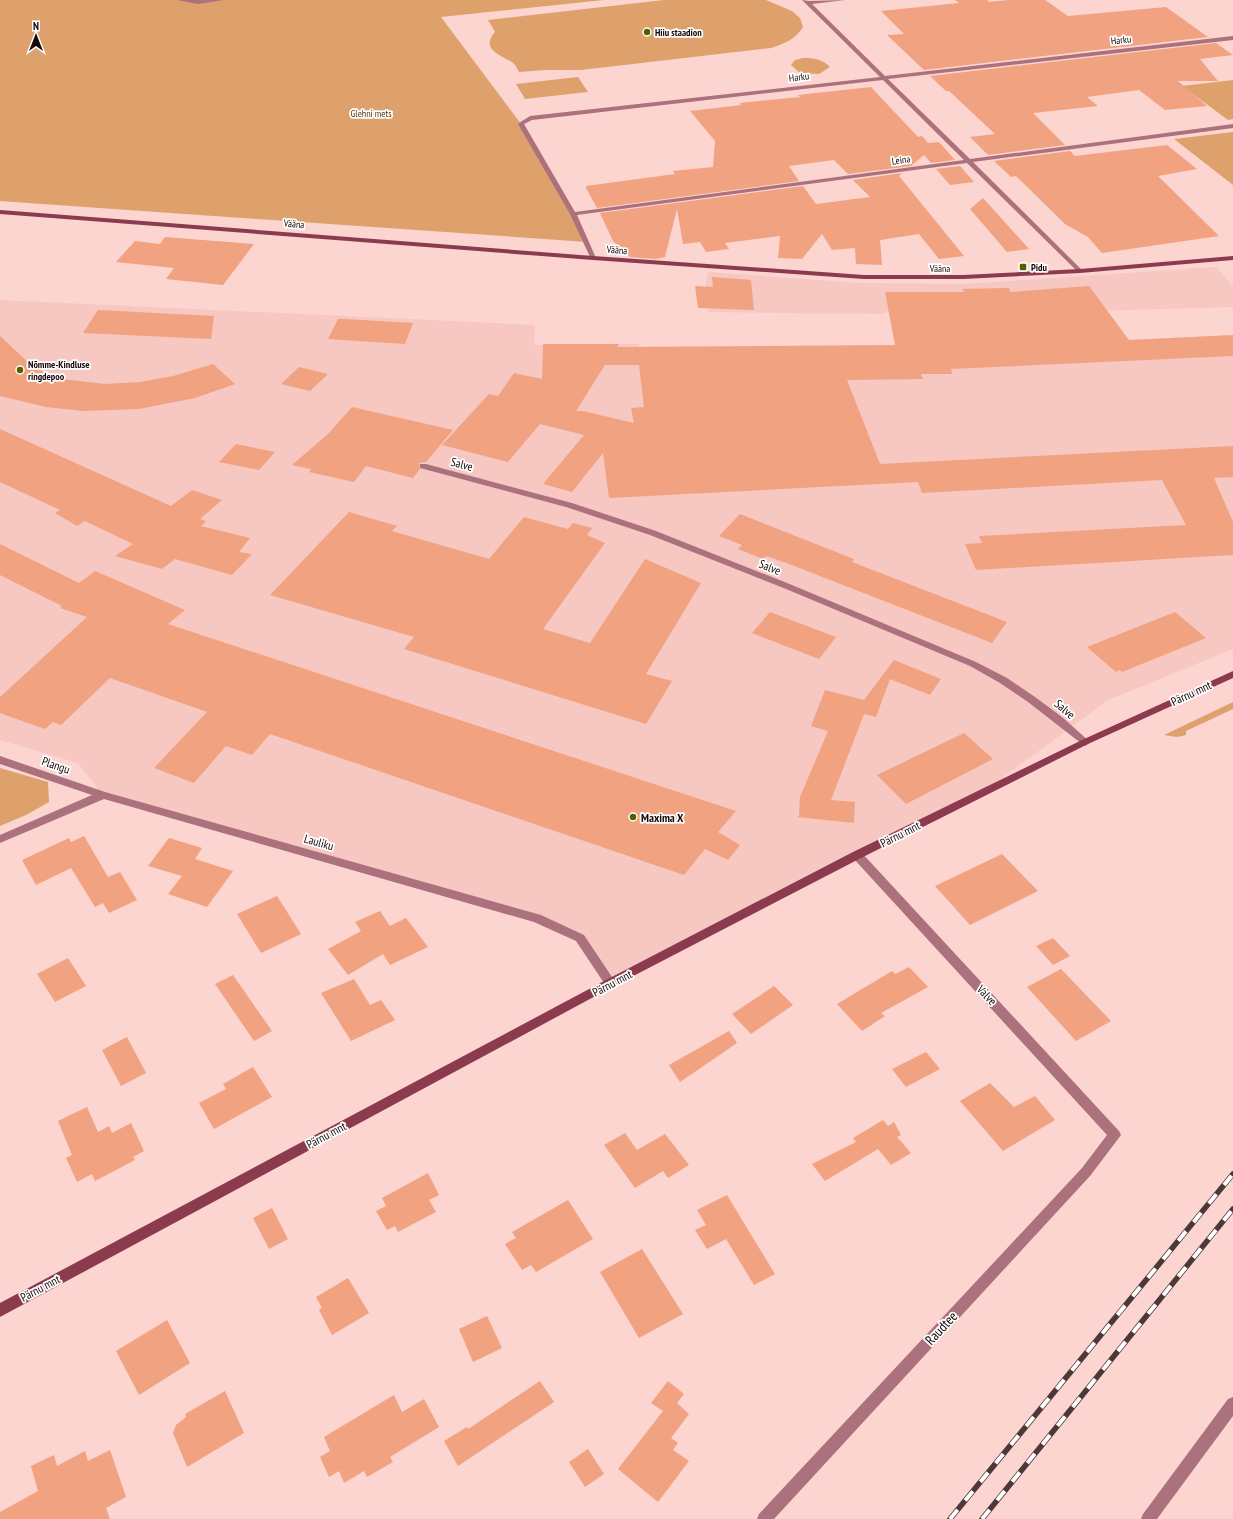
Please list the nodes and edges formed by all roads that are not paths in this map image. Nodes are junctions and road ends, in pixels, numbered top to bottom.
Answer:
1 (180, 0) edge
2 (221, 0) edge
3 (842, 0) edge
4 (806, 2) edge
5 (1233, 38) edge
6 (884, 77) junction
7 (1233, 126) edge
8 (967, 161) junction
9 (0, 212) edge
10 (573, 214) junction
11 (593, 258) junction
12 (1233, 258) edge
13 (1080, 271) junction
14 (423, 466) dead end
15 (1233, 674) edge
16 (1085, 742) junction
17 (0, 760) edge
18 (103, 795) junction
19 (0, 839) edge
20 (857, 855) junction
21 (610, 983) junction
22 (1115, 1135) joint
23 (0, 1310) edge
24 (1233, 1404) edge
25 (764, 1519) edge
26 (1148, 1519) edge

1 - 2 street
3 - 4 street
4 - 6 street
5 - 6 street, Harku
6 - 8 street
6 - 10 street, Harku
7 - 8 street, Leina
8 - 10 street, Leina
8 - 13 street
9 - 11 street, Vääna
10 - 11 street, Harku
11 - 13 street, Vääna
12 - 13 street, Vääna
14 - 16 street, Salve
15 - 16 street, Pärnu mnt
16 - 20 street, Pärnu mnt
17 - 18 street, Plangu
18 - 19 street
18 - 21 street, Lauliku
20 - 21 street, Pärnu mnt
20 - 22 street, Valve
21 - 23 street, Pärnu mnt
22 - 25 street, Raudtee
24 - 26 street

